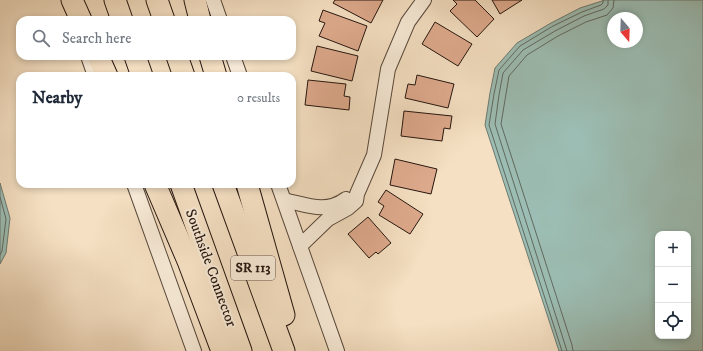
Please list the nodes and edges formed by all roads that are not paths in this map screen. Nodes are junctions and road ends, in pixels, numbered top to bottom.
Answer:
1 (68, 0) edge
2 (72, 0) edge
3 (115, 0) edge
4 (157, 0) edge
5 (195, 0) edge
6 (213, 0) edge
7 (424, 0) edge
8 (74, 16) edge
9 (79, 16) edge
10 (121, 16) edge
11 (163, 16) edge
12 (199, 16) edge
13 (219, 16) edge
14 (89, 60) edge
15 (100, 60) edge
16 (136, 60) edge
17 (178, 60) edge
18 (211, 60) edge
19 (234, 60) edge
20 (94, 72) edge
21 (105, 72) edge
22 (141, 72) edge
23 (183, 72) edge
24 (215, 72) edge
25 (239, 72) edge
26 (135, 188) edge
27 (157, 188) edge
28 (182, 188) edge
29 (224, 188) edge
30 (248, 188) edge
31 (280, 188) edge
32 (357, 194) junction
33 (284, 200) junction
34 (300, 246) junction
35 (194, 351) edge
36 (222, 351) edge
37 (240, 351) edge
38 (284, 351) edge
39 (292, 351) edge
40 (337, 351) edge

1 - 8 street
2 - 9 highway
3 - 10 highway
4 - 11 highway
5 - 12 highway
6 - 13 street
7 - 32 street
14 - 20 street
15 - 21 highway
16 - 22 highway
17 - 23 highway
18 - 24 highway
19 - 25 street
26 - 35 street
27 - 36 highway
28 - 37 highway, Southside Connector / SR 113
29 - 38 highway, SR 113
30 - 39 highway
31 - 33 street
32 - 33 street
32 - 34 street
33 - 34 street
34 - 40 street

